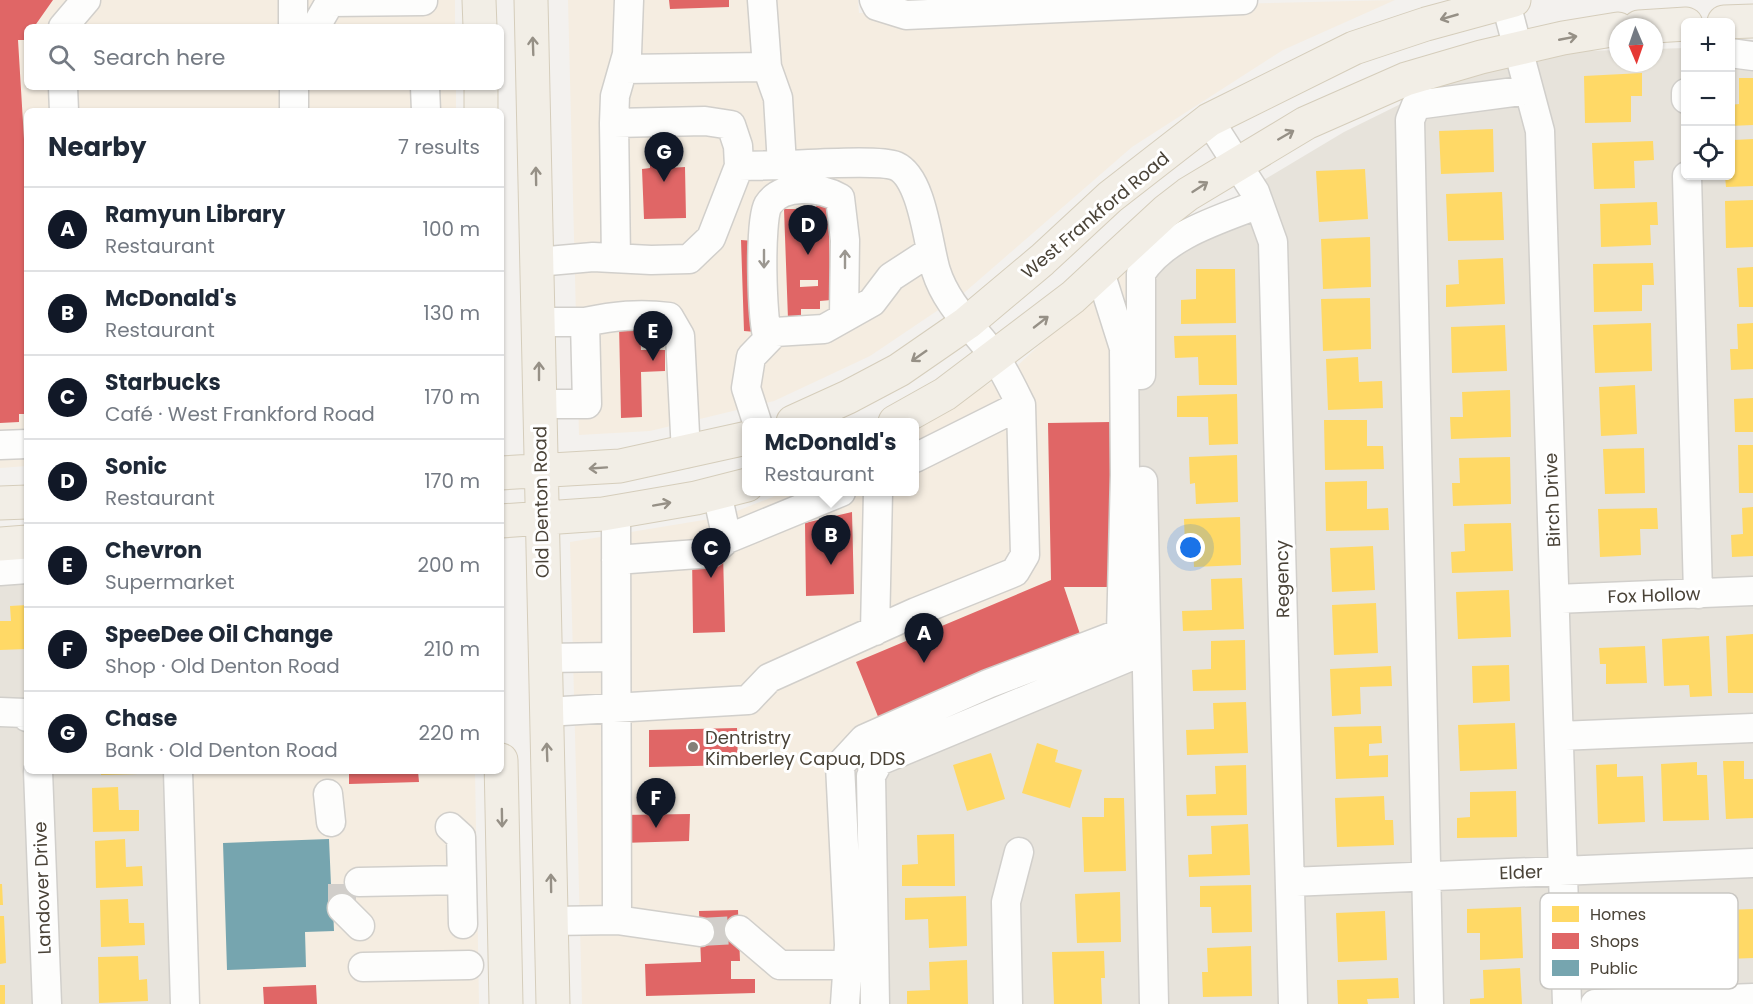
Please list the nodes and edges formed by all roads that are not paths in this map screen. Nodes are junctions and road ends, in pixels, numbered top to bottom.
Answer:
1 (86, 0) edge
2 (293, 0) edge
3 (479, 0) edge
4 (531, 0) edge
5 (629, 0) edge
6 (762, 0) edge
7 (874, 0) edge
8 (1243, 0) edge
9 (1508, 0) edge
10 (423, 9) edge
11 (1753, 21) edge
12 (1735, 22) edge
13 (66, 24) edge
14 (293, 24) edge
15 (318, 24) edge
16 (480, 24) edge
17 (1681, 24) edge
18 (1663, 25) edge
19 (1609, 30) edge
20 (1518, 49) junction
21 (1735, 54) edge
22 (1753, 56) edge
23 (767, 67) junction
24 (625, 69) junction
25 (63, 90) edge
26 (294, 90) edge
27 (425, 90) edge
28 (481, 90) edge
29 (1529, 90) junction
30 (64, 108) edge
31 (294, 108) edge
32 (426, 108) edge
33 (482, 108) edge
34 (1209, 120) junction
35 (614, 123) junction
36 (1235, 164) junction
37 (782, 165) junction
38 (739, 166) junction
39 (1688, 180) edge
40 (1259, 204) junction
41 (931, 251) junction
42 (616, 258) junction
43 (537, 262) junction
44 (1100, 272) junction
45 (844, 317) junction
46 (538, 322) junction
47 (585, 322) junction
48 (967, 323) junction
49 (768, 339) junction
50 (995, 358) junction
51 (539, 404) junction
52 (1021, 405) junction
53 (755, 418) edge
54 (804, 418) edge
55 (904, 418) edge
56 (742, 439) edge
57 (24, 444) edge
58 (0, 445) edge
59 (686, 453) junction
60 (919, 456) edge
61 (540, 472) junction
62 (504, 473) edge
63 (732, 489) edge
64 (831, 496) edge
65 (878, 496) edge
66 (24, 502) edge
67 (0, 503) edge
68 (616, 512) junction
69 (541, 516) junction
70 (504, 521) edge
71 (727, 539) junction
72 (24, 543) edge
73 (0, 544) edge
74 (616, 560) junction
75 (24, 569) edge
76 (0, 571) edge
77 (1753, 591) edge
78 (1698, 594) junction
79 (1555, 599) junction
80 (875, 631) junction
81 (1146, 650) junction
82 (616, 657) junction
83 (544, 658) junction
84 (616, 710) junction
85 (0, 712) edge
86 (546, 712) junction
87 (24, 713) edge
88 (1753, 728) edge
89 (1559, 736) junction
90 (38, 774) edge
91 (178, 774) edge
92 (501, 774) edge
93 (450, 826) dead end
94 (1019, 852) dead end
95 (1753, 863) edge
96 (1562, 870) junction
97 (1425, 876) junction
98 (462, 880) junction
99 (1290, 882) junction
100 (352, 893) dead end
101 (1563, 893) edge
102 (617, 920) junction
103 (551, 921) junction
104 (504, 923) junction
105 (463, 924) dead end
106 (739, 930) tunnel mouth
107 (700, 932) tunnel mouth
108 (469, 965) dead end
109 (848, 965) junction
110 (363, 967) dead end
111 (1566, 989) edge
112 (1753, 998) edge
113 (47, 1004) edge
114 (185, 1004) edge
115 (506, 1004) edge
116 (553, 1004) edge
117 (845, 1004) edge
118 (875, 1004) edge
119 (1008, 1004) edge
120 (1154, 1004) edge
121 (1293, 1004) edge
122 (1429, 1004) edge
123 (1567, 1004) edge
124 (1595, 1004) edge

1 - 13 street
2 - 14 street
3 - 16 main road
43 -> 4 main road, Old Denton Road
5 - 24 street
6 - 23 street
7 - 8 street
9 - 20 street, Birch Drive
9 -> 34 main road, West Frankford Road
10 - 15 street
11 - 12 main road
17 - 18 main road
20 -> 19 main road
20 - 29 street, Birch Drive
36 -> 20 main road
21 - 22 street
23 - 24 street
23 - 37 street
24 - 35 street
25 - 30 street
26 - 31 street
27 - 32 street
28 - 33 main road
29 - 79 street, Birch Drive
29 - 97 street
34 - 36 street, Regency
34 - 48 main road, West Frankford Road
35 - 38 street
35 - 42 street
36 - 40 street, Regency
44 -> 36 main road
37 - 38 street
37 - 41 street
38 - 42 street
39 - 78 street
40 - 81 street
40 - 99 street, Regency
41 - 45 street
41 - 48 street
42 - 43 street
43 - 46 main road, Old Denton Road
50 -> 44 main road
44 - 109 street
45 - 49 street
45 -> 49 street
46 - 47 street
51 -> 46 main road, Old Denton Road
47 - 51 street
47 - 59 street
48 - 50 street
48 -> 54 main road, West Frankford Road
49 - 53 street
50 - 52 street
50 - 55 main road
51 - 61 main road, Old Denton Road
52 - 60 street
52 - 80 street
56 - 59 main road
57 - 58 street
59 -> 61 main road
61 - 62 main road
61 - 69 main road, Old Denton Road
68 -> 63 main road
63 - 71 street
64 - 71 street
65 - 80 street
66 - 67 main road
68 - 69 main road
68 - 74 street
69 - 70 main road
69 - 83 main road, Old Denton Road
71 - 74 street
72 - 73 main road
74 - 82 street
75 - 76 street
77 - 78 street, Fox Hollow
78 - 79 street, Fox Hollow
79 - 89 street, Birch Drive
80 - 84 street
81 - 118 street
81 - 120 street
82 - 83 street
82 - 84 street
83 - 86 main road, Old Denton Road
84 - 86 street
84 - 102 street
85 - 87 street
103 -> 86 main road, Old Denton Road
88 - 89 street
89 - 96 street, Birch Drive
90 - 113 street, Landover Drive
91 - 114 street
92 -> 104 main road
93 - 98 street
94 - 119 street
95 - 96 street, Elder
96 - 97 street, Elder
96 - 101 street, Birch Drive
97 - 99 street, Elder
97 - 122 street
98 - 100 street
98 - 105 street
99 - 121 street, Regency
102 - 103 street
102 - 107 street
103 - 104 main road
103 - 116 main road, Old Denton Road
104 - 115 main road
106 - 109 street
108 - 110 street
109 - 117 street
111 - 123 street, Birch Drive
112 - 124 street

